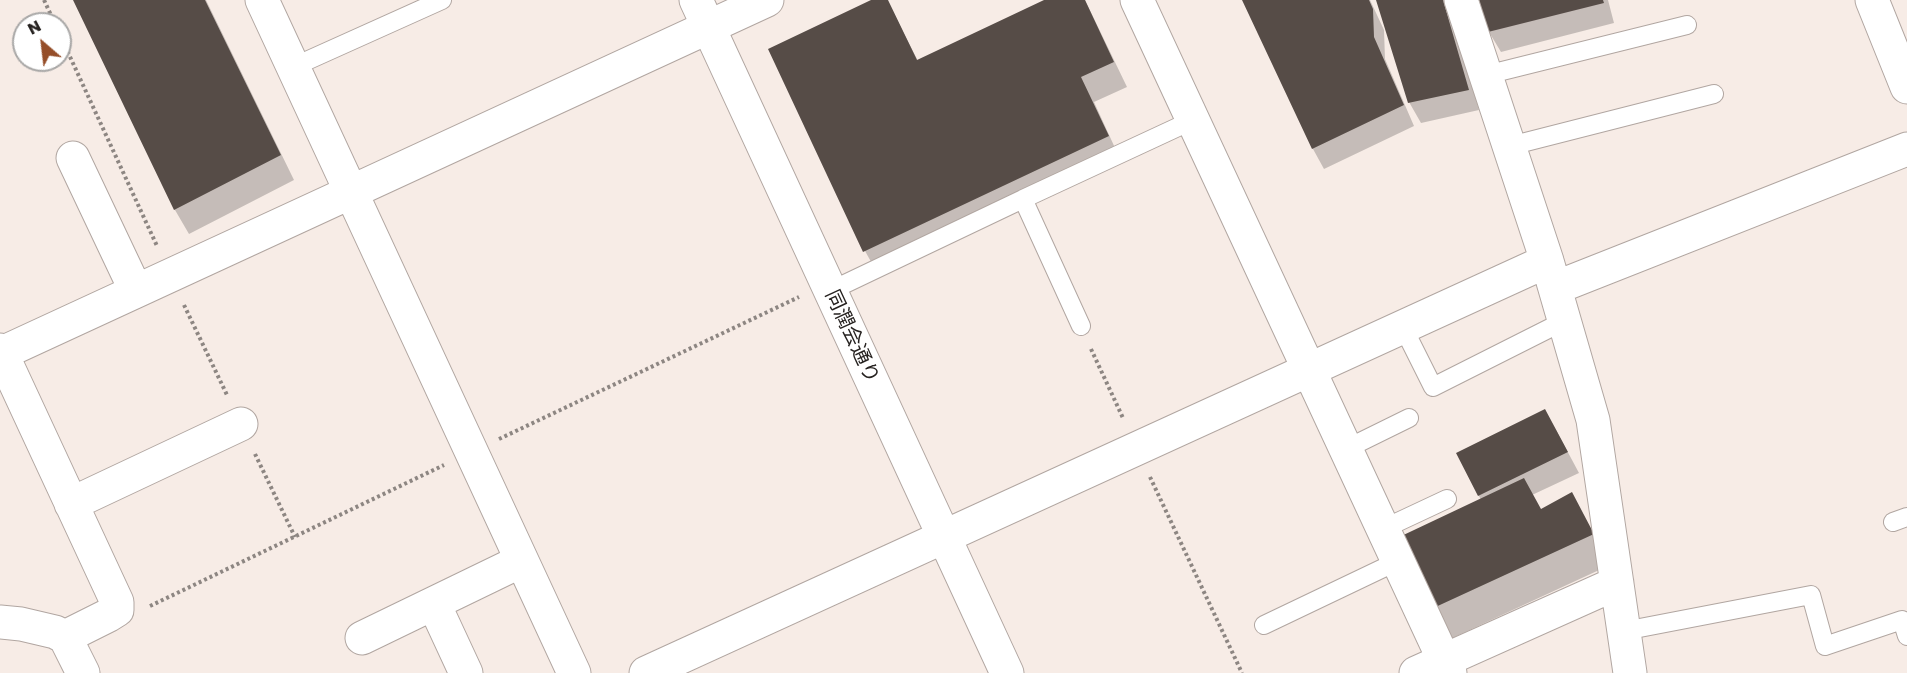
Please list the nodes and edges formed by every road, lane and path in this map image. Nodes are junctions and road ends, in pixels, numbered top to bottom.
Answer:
1 (262, 0) edge
2 (442, 0) edge
3 (767, 0) edge
4 (1137, 0) edge
5 (1461, 0) edge
6 (1872, 0) edge
7 (703, 14) edge
8 (1688, 26) dead end
9 (293, 67) junction
10 (1486, 75) junction
11 (1907, 87) edge
12 (1714, 94) dead end
13 (1193, 120) junction
14 (1510, 146) junction
15 (1907, 149) edge
16 (73, 158) dead end
17 (351, 192) junction
18 (1023, 200) junction
19 (1551, 274) junction
20 (829, 287) junction
21 (136, 291) junction
22 (1564, 321) junction
23 (1081, 326) joint
24 (1403, 327) junction
25 (0, 352) edge
26 (1309, 370) junction
27 (1409, 418) dead end
28 (241, 424) dead end
29 (1137, 448) junction
30 (1346, 449) junction
31 (471, 452) junction
32 (1447, 499) dead end
33 (71, 504) junction
34 (1383, 529) junction
35 (944, 537) junction
36 (521, 561) junction
37 (1398, 561) junction
38 (1617, 583) junction
39 (434, 604) junction
40 (109, 615) junction
41 (0, 622) edge
42 (1264, 625) dead end
43 (1624, 631) junction
44 (1907, 636) edge
45 (65, 637) junction
46 (363, 638) dead end
47 (1437, 669) edge
48 (83, 673) edge
49 (466, 673) edge
50 (574, 673) edge
51 (646, 673) edge
52 (1007, 673) edge
53 (1242, 673) edge
54 (1630, 673) edge

1 - 9 street
2 - 9 lane
3 - 7 street
4 - 13 street
5 - 10 street
6 - 11 street
7 - 17 street
7 - 20 street, 同潤会通り
8 - 10 lane
9 - 17 street
10 - 14 street
12 - 14 lane
13 - 18 lane
13 - 26 street
14 - 19 street
15 - 19 street
16 - 21 street
17 - 21 street
17 - 31 street
18 - 20 lane
18 - 23 lane
19 - 22 street
19 - 24 street
20 - 31 path
20 - 35 street, 同潤会通り
21 - 25 street
22 - 24 lane
22 - 38 street
23 - 29 path
24 - 26 street
25 - 33 street
26 - 29 street
26 - 30 street
27 - 30 lane
28 - 33 street
29 - 35 street
29 - 53 path
30 - 34 street
31 - 36 street
31 - 40 path
32 - 34 lane
33 - 40 street
34 - 37 street
35 - 51 street
35 - 52 street, 同潤会通り
36 - 39 street
36 - 50 street
37 - 42 lane
37 - 47 street
38 - 43 street
38 - 47 street
39 - 46 street
39 - 49 street
40 - 45 street
41 - 45 street
43 - 44 lane
43 - 54 street
45 - 48 street

